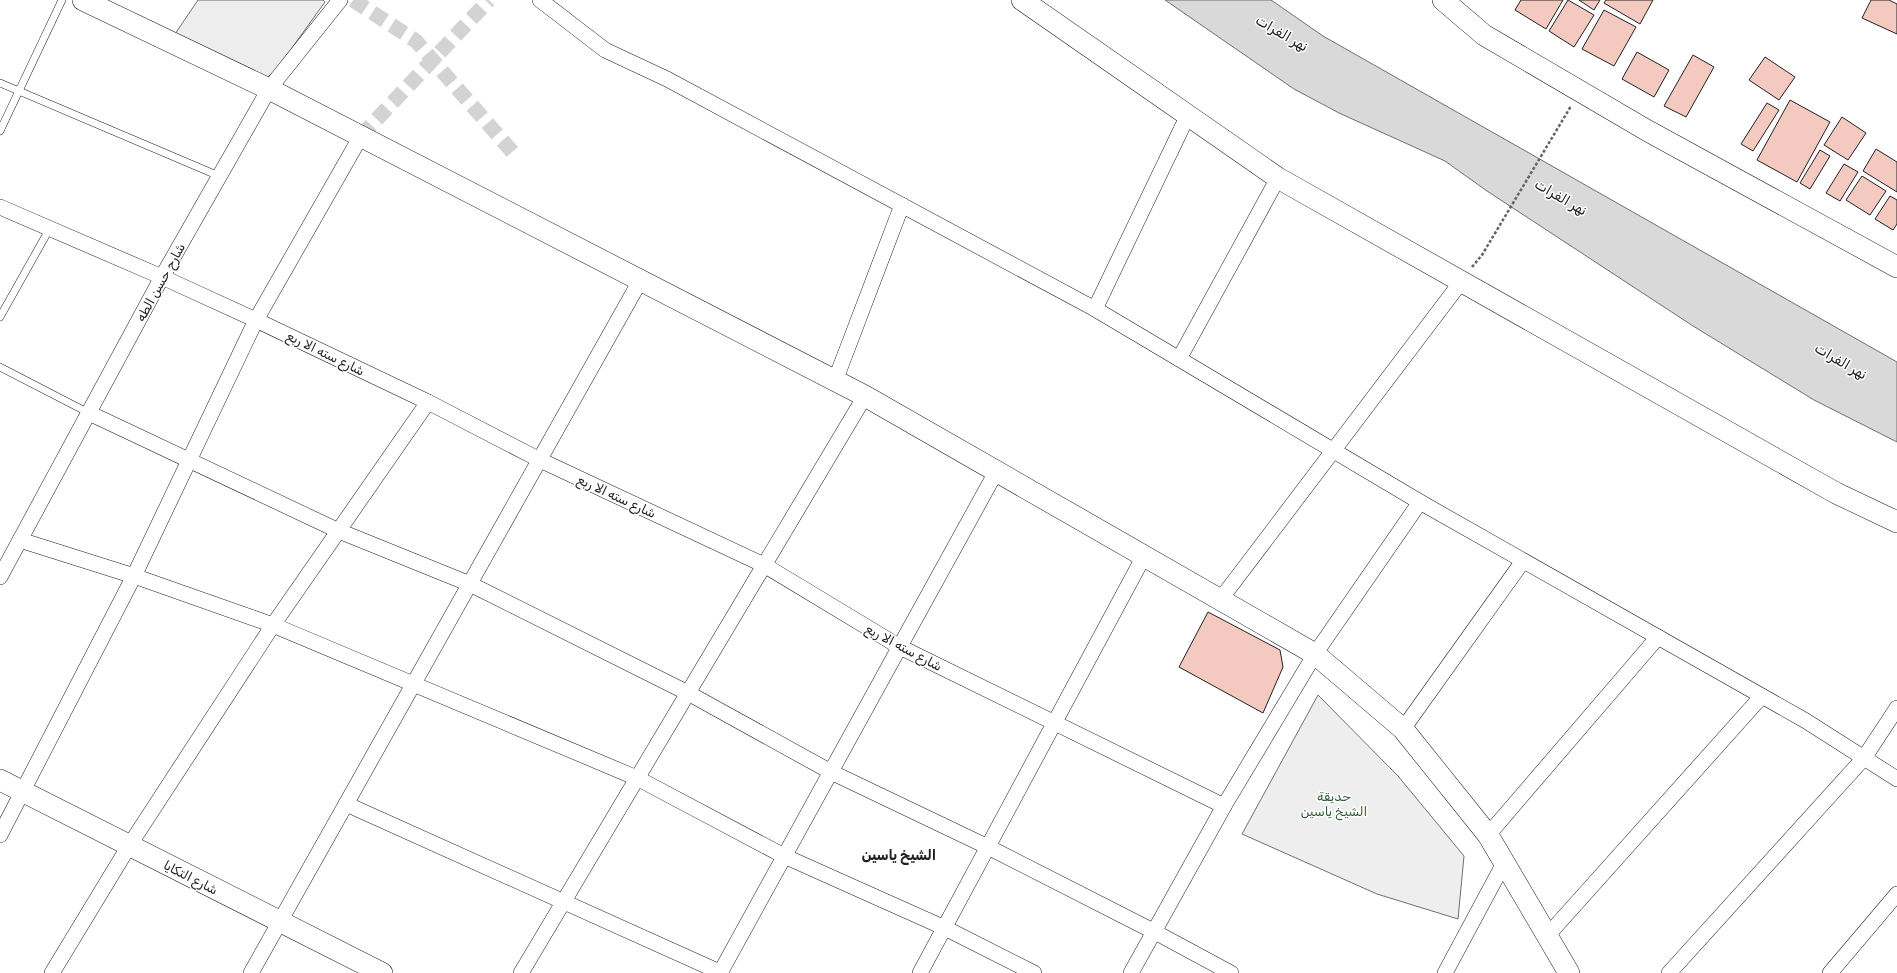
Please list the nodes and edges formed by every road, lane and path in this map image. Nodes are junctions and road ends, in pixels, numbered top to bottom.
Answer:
1 (62, 0) edge
2 (83, 0) edge
3 (340, 0) edge
4 (540, 0) edge
5 (1022, 0) edge
6 (1443, 0) edge
7 (0, 83) edge
8 (269, 89) junction
9 (19, 91) junction
10 (1566, 112) dead end
11 (1188, 115) junction
12 (0, 131) edge
13 (361, 136) junction
14 (219, 176) junction
15 (1278, 178) junction
16 (902, 205) junction
17 (0, 207) edge
18 (50, 228) junction
19 (1482, 255) dead end
20 (1897, 267) edge
21 (162, 277) junction
22 (640, 280) junction
23 (1461, 282) junction
24 (1095, 308) junction
25 (0, 317) edge
26 (256, 320) junction
27 (1179, 359) junction
28 (0, 367) edge
29 (835, 381) junction
30 (865, 396) junction
31 (428, 402) junction
32 (89, 413) junction
33 (1333, 450) junction
34 (190, 460) junction
35 (540, 460) junction
36 (996, 472) junction
37 (1420, 502) junction
38 (1897, 522) edge
39 (339, 532) junction
40 (20, 540) junction
41 (1144, 556) junction
42 (1523, 561) junction
43 (764, 566) junction
44 (134, 576) junction
45 (0, 577) edge
46 (470, 584) junction
47 (1220, 600) junction
48 (273, 625) junction
49 (1658, 637) junction
50 (900, 647) junction
51 (1315, 654) junction
52 (414, 683) junction
53 (688, 693) junction
54 (1762, 696) junction
55 (1897, 708) edge
56 (1054, 723) junction
57 (1403, 729) junction
58 (1864, 758) junction
59 (831, 772) junction
60 (637, 778) junction
61 (1897, 779) edge
62 (0, 780) edge
63 (22, 792) junction
64 (346, 804) junction
65 (1224, 806) junction
66 (0, 835) edge
67 (1488, 835) junction
68 (129, 846) junction
69 (988, 847) junction
70 (784, 856) junction
71 (1504, 863) junction
72 (1897, 894) edge
73 (563, 902) junction
74 (280, 922) junction
75 (944, 928) junction
76 (1153, 931) junction
77 (1548, 936) junction
78 (52, 973) edge
79 (251, 973) edge
80 (382, 973) edge
81 (521, 973) edge
82 (720, 973) edge
83 (920, 973) edge
84 (1034, 973) edge
85 (1131, 973) edge
86 (1232, 973) edge
87 (1445, 973) edge
88 (1569, 973) edge
89 (1669, 973) edge
90 (1830, 973) edge

1 - 9 lane
2 - 8 street
3 - 8 street, شارح حسن الطه
4 - 16 street
5 - 11 street
6 - 20 street
7 - 9 lane
8 - 13 street
8 - 14 street, شارح حسن الطه
9 - 12 lane
9 - 14 lane
10 - 19 path
11 - 15 street
11 - 24 street
13 - 22 street
13 - 26 street
14 - 21 street, شارح حسن الطه
15 - 23 street
15 - 27 street
16 - 24 street
16 - 29 street
17 - 18 street, شارع سته الا ربع
18 - 21 street, شارع سته الا ربع
18 - 25 lane
21 - 26 street, شارع سته الا ربع
21 - 32 street, شارح حسن الطه
22 - 29 street
22 - 35 street
23 - 33 street
23 - 38 street
24 - 27 street
26 - 31 street, شارع سته الا ربع
26 - 34 street
27 - 33 street
28 - 32 lane
29 - 30 street
30 - 36 street
30 - 43 street
31 - 35 street, شارع سته الا ربع
31 - 39 street
32 - 34 street
32 - 40 street, شارح حسن الطه
33 - 37 street
33 - 47 street
34 - 39 street
34 - 44 street
35 - 43 street, شارع سته الا ربع
35 - 46 street
36 - 41 street
36 - 50 street
37 - 42 street
37 - 51 street
39 - 46 street
39 - 48 street
40 - 44 street
40 - 45 street, شارح حسن الطه
41 - 47 street
41 - 56 street
42 - 49 street
42 - 57 street
43 - 50 street, شارع سته الا ربع
43 - 53 street
44 - 48 street
44 - 63 street
46 - 52 street
46 - 53 street
47 - 51 street
48 - 52 street
48 - 68 street
49 - 54 street
49 - 67 street
50 - 56 street, شارع سته الا ربع
50 - 59 street
51 - 57 street
51 - 65 street
52 - 60 street
52 - 64 street
53 - 59 street
53 - 60 street
54 - 58 street
54 - 77 street
55 - 58 street
56 - 65 street, شارع سته الا ربع
56 - 69 street
57 - 67 street
58 - 61 street
58 - 89 street
59 - 69 street
59 - 70 street
60 - 70 street
60 - 73 street
62 - 63 street, شارع التكايا
63 - 66 street
63 - 68 street, شارع التكايا
64 - 73 street
64 - 74 street
65 - 76 street
67 - 71 street
68 - 74 street, شارع التكايا
68 - 78 street
69 - 75 street
69 - 76 street
70 - 75 street
70 - 82 street
71 - 77 street
71 - 87 street
72 - 90 street
73 - 81 street
73 - 82 street
74 - 79 street
74 - 80 street, شارع التكايا
75 - 83 street
75 - 84 street
76 - 85 street
76 - 86 street
77 - 88 street

